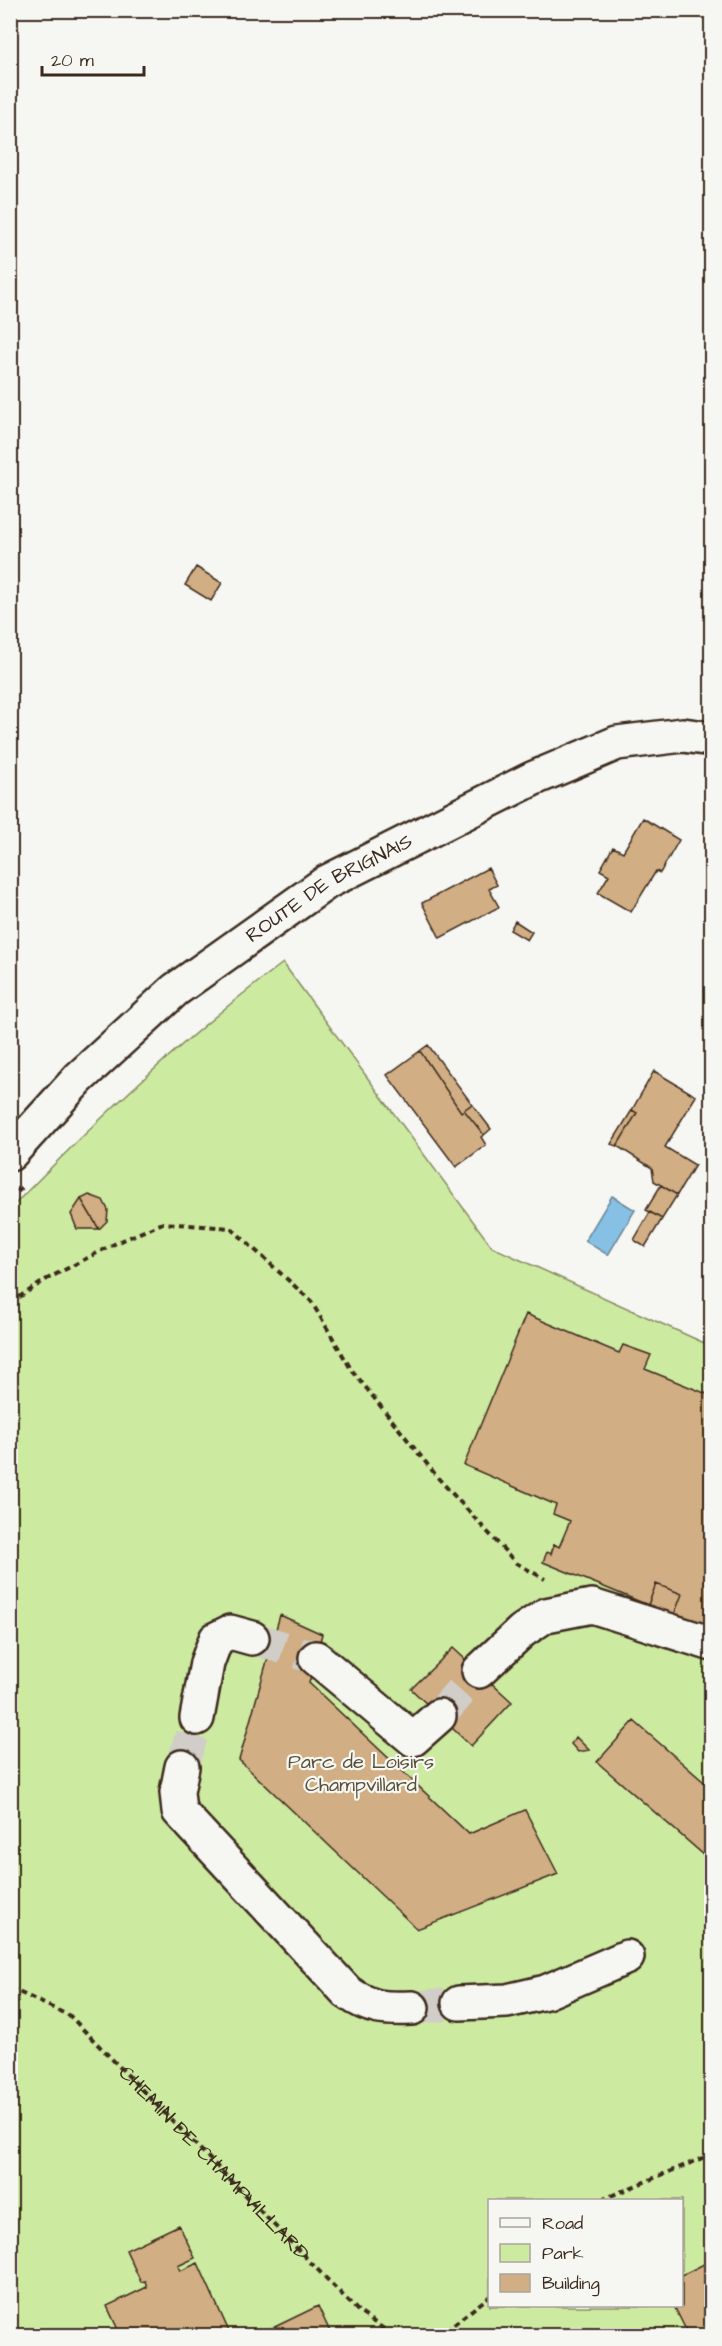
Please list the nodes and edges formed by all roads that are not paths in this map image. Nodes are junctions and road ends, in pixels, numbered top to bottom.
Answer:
1 (711, 739) edge
2 (10, 1154) edge
3 (252, 1638) tunnel mouth
4 (711, 1644) edge
5 (316, 1659) tunnel mouth
6 (479, 1671) tunnel mouth
7 (439, 1716) tunnel mouth
8 (197, 1718) tunnel mouth
9 (182, 1767) tunnel mouth
10 (627, 1957) dead end
11 (459, 2003) tunnel mouth
12 (412, 2008) tunnel mouth

1 - 2 street, ROUTE DE BRIGNAIS
3 - 8 street
4 - 6 street
5 - 7 street
9 - 12 street
10 - 11 street

